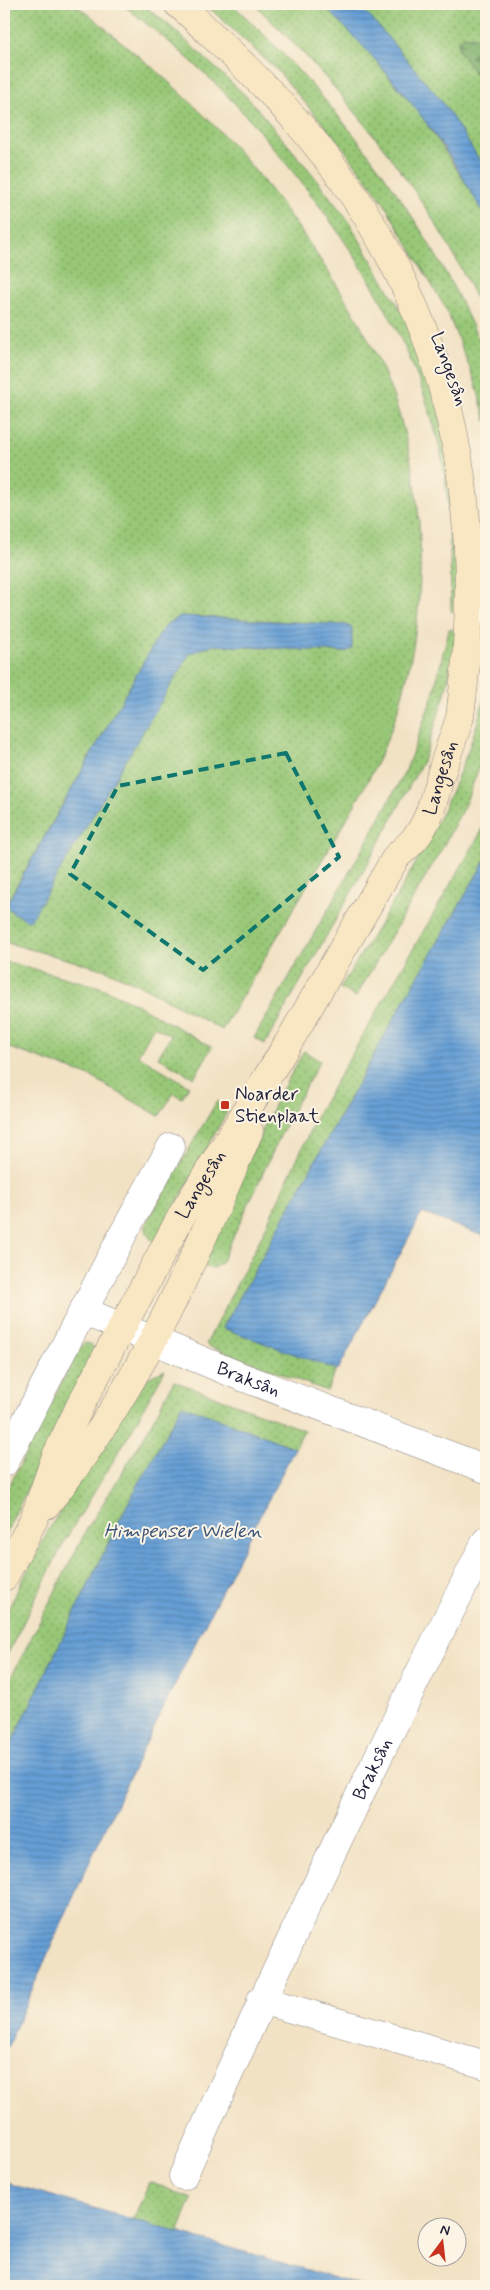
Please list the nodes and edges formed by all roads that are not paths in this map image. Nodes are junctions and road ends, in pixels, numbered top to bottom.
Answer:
1 (178, 4) edge
2 (484, 609) edge
3 (287, 1044) junction
4 (171, 1147) dead end
5 (83, 1311) junction
6 (122, 1327) junction
7 (152, 1340) junction
8 (4, 1463) edge
9 (486, 1470) edge
10 (34, 1519) junction
11 (486, 1541) edge
12 (4, 1577) edge
13 (261, 2000) junction
14 (486, 2065) edge
15 (183, 2176) dead end

1 - 2 street, Langesân
2 - 3 street, Langesân
3 - 6 street, Langesân
3 - 7 street, Langesân
4 - 5 street
5 - 6 street
5 - 8 street
6 - 7 street
6 - 10 street, Langesân
7 - 9 street, Braksân
7 - 10 street, Langesân
10 - 12 street, Langesân
11 - 13 street, Braksân
13 - 14 street
13 - 15 street, Braksân

